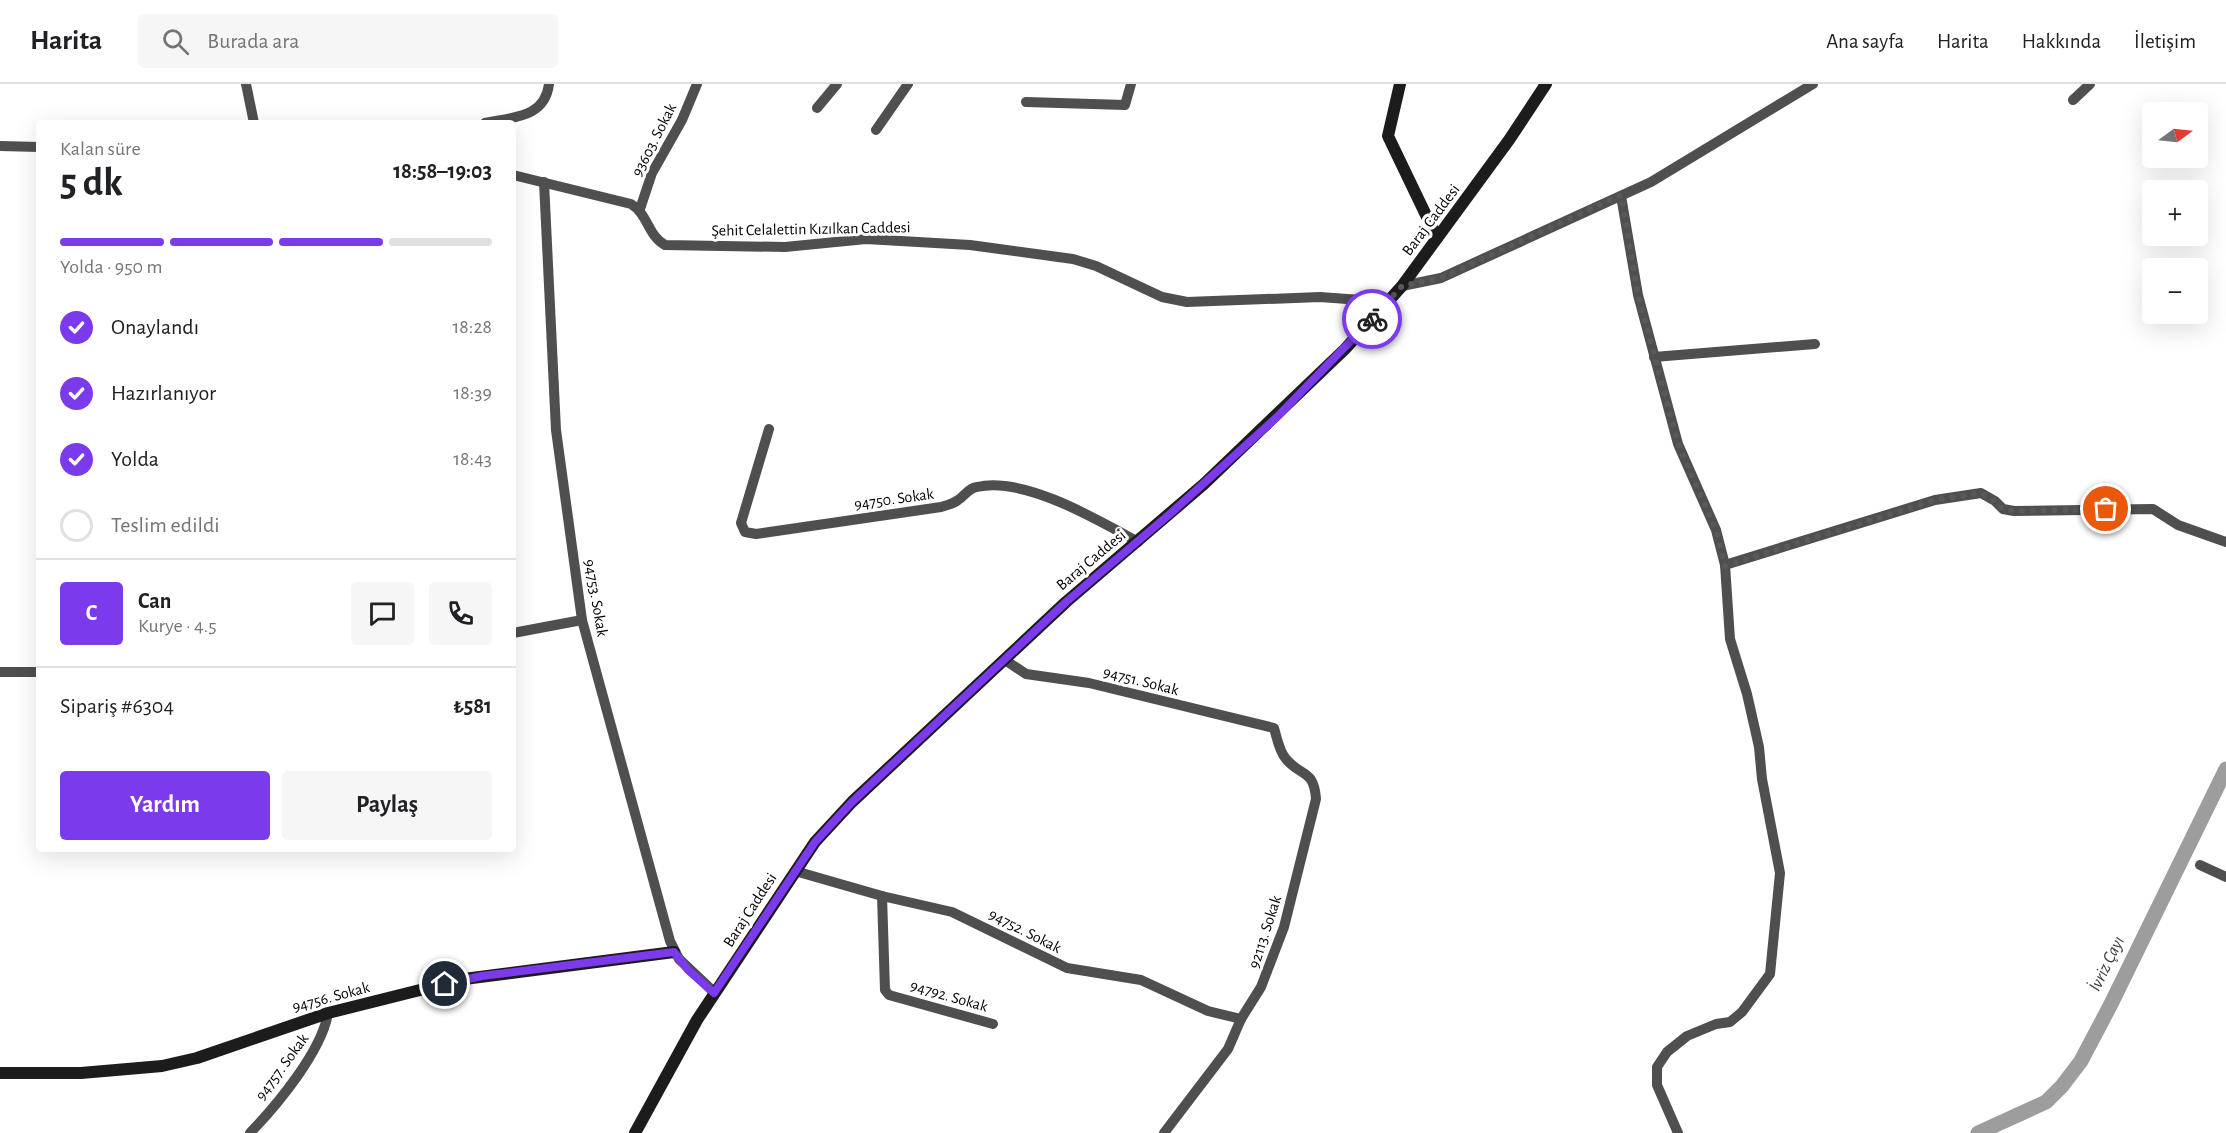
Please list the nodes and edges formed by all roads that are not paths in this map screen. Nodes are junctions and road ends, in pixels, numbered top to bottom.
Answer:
1 (246, 84) edge
2 (549, 84) edge
3 (697, 84) edge
4 (837, 84) edge
5 (909, 84) edge
6 (1131, 84) edge
7 (1400, 84) edge
8 (1546, 84) edge
9 (1813, 84) edge
10 (2090, 84) edge
11 (2073, 100) dead end
12 (1026, 102) dead end
13 (817, 108) dead end
14 (253, 120) edge
15 (501, 120) edge
16 (876, 130) dead end
17 (0, 146) edge
18 (36, 147) edge
19 (516, 176) edge
20 (544, 182) junction
21 (1621, 195) junction
22 (640, 209) junction
23 (1437, 238) junction
24 (1402, 286) junction
25 (1388, 302) junction
26 (1815, 344) dead end
27 (1654, 357) junction
28 (769, 429) dead end
29 (1138, 542) junction
30 (2226, 542) edge
31 (1725, 566) junction
32 (582, 620) junction
33 (516, 632) edge
34 (1005, 660) junction
35 (0, 672) edge
36 (36, 672) edge
37 (1274, 728) joint
38 (2200, 865) dead end
39 (795, 871) junction
40 (2226, 877) edge
41 (882, 896) junction
42 (674, 952) junction
43 (714, 993) junction
44 (328, 1013) junction
45 (1240, 1019) junction
46 (993, 1024) dead end
47 (0, 1073) edge
48 (250, 1133) edge
49 (635, 1133) edge
50 (1164, 1133) edge
51 (1678, 1133) edge

1 - 14 street
2 - 15 street
3 - 22 street, 93603. Sokak
4 - 13 street
5 - 16 street
6 - 12 street
7 - 23 main road
8 - 23 main road, Baraj Caddesi
9 - 21 street
10 - 11 street
17 - 18 street
19 - 20 street
20 - 22 street
20 - 32 street, 94753. Sokak
21 - 24 street
21 - 27 street
22 - 25 street, Şehit Celalettin Kızılkan Caddesi
23 - 24 main road, Baraj Caddesi
24 - 25 main road, Baraj Caddesi
25 - 29 main road, Baraj Caddesi
26 - 27 street
27 - 31 street
28 - 29 street, 94750. Sokak
29 - 34 main road, Baraj Caddesi
30 - 31 street
31 - 51 street
32 - 33 street
32 - 42 street, 94753. Sokak
34 - 37 street, 94751. Sokak
34 - 39 main road, Baraj Caddesi
35 - 36 street
37 - 45 street, 92113. Sokak
38 - 40 street
39 - 41 street, 94752. Sokak
39 - 43 main road, Baraj Caddesi
41 - 45 street, 94752. Sokak
41 - 46 street, 94792. Sokak
42 - 43 street, 94753. Sokak
42 - 44 main road, 94756. Sokak
43 - 49 main road, Baraj Caddesi
44 - 47 main road, 94756. Sokak
44 - 48 street, 94757. Sokak
45 - 50 street, 92113. Sokak

